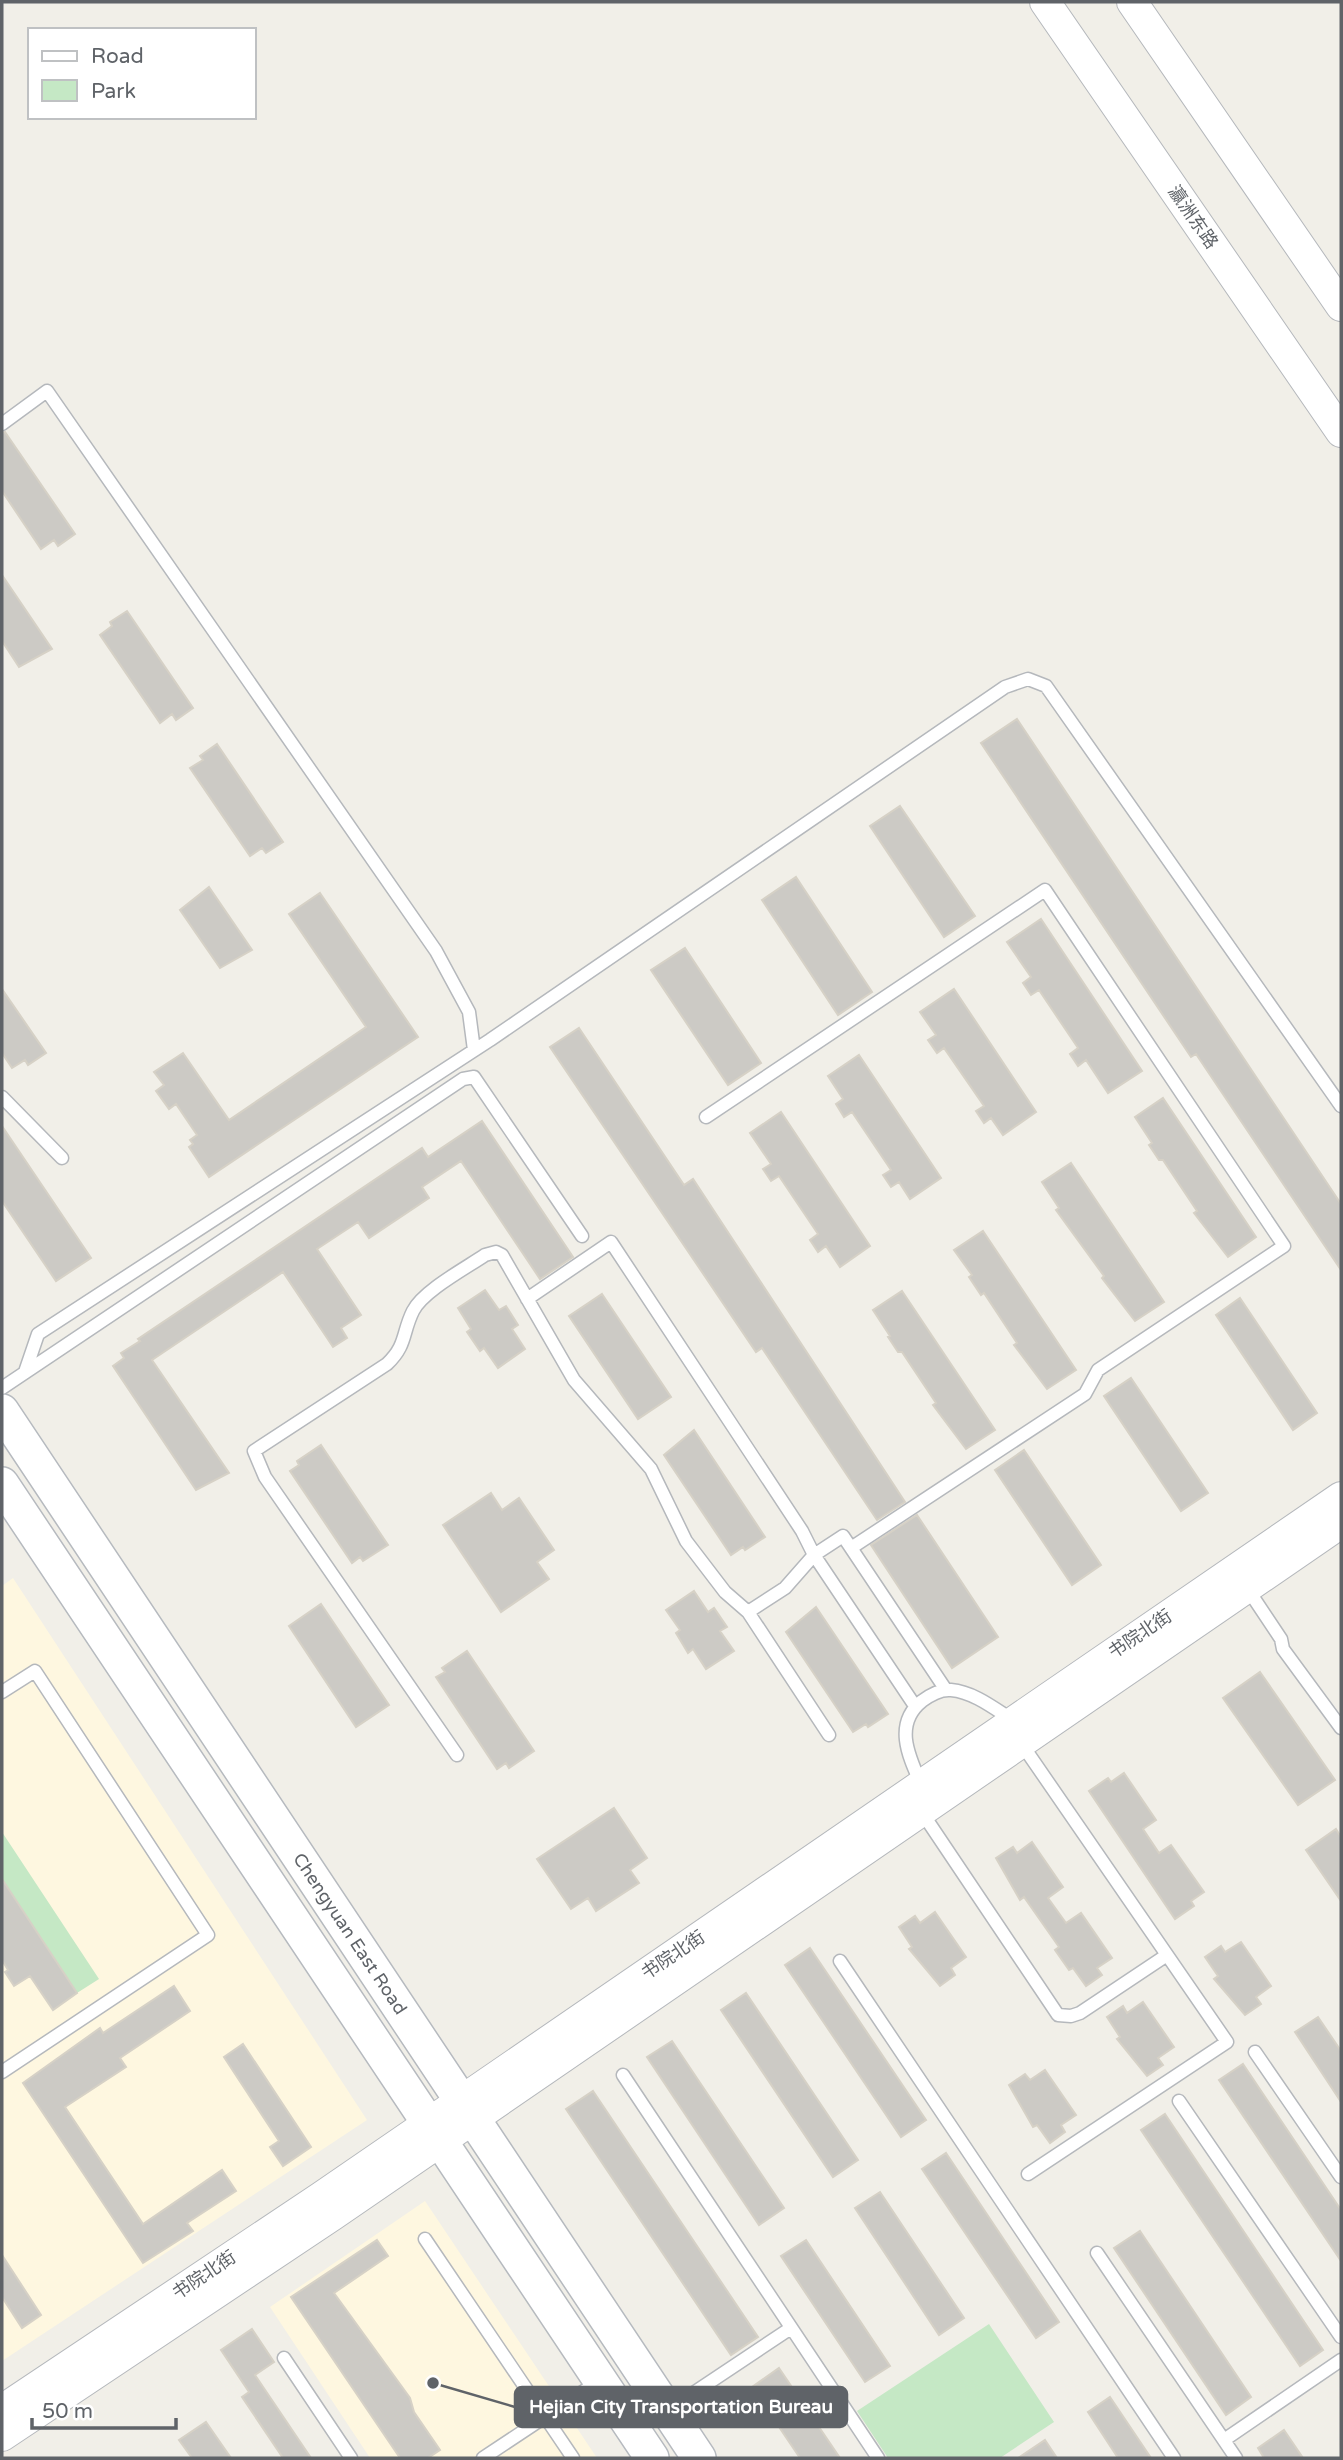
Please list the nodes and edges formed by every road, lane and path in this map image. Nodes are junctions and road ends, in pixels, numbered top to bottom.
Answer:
1 (1045, 2) edge
2 (1132, 2) edge
3 (1341, 306) edge
4 (2, 424) edge
5 (1341, 432) edge
6 (474, 1050) junction
7 (2, 1097) edge
8 (1341, 1106) edge
9 (706, 1117) dead end
10 (62, 1158) dead end
11 (582, 1236) dead end
12 (527, 1299) junction
13 (25, 1372) junction
14 (2, 1388) edge
15 (2, 1411) edge
16 (2, 1484) edge
17 (1341, 1497) edge
18 (1341, 1523) edge
19 (851, 1548) junction
20 (814, 1556) junction
21 (1247, 1588) junction
22 (748, 1612) junction
23 (946, 1690) junction
24 (2, 1692) edge
25 (915, 1706) junction
26 (1341, 1728) edge
27 (1018, 1732) junction
28 (829, 1735) dead end
29 (457, 1755) dead end
30 (921, 1798) junction
31 (1167, 1955) junction
32 (840, 1961) dead end
33 (1255, 2052) dead end
34 (2, 2071) edge
35 (623, 2075) dead end
36 (1179, 2101) dead end
37 (467, 2110) junction
38 (434, 2133) junction
39 (1028, 2174) dead end
40 (1341, 2178) edge
41 (425, 2239) dead end
42 (1097, 2253) dead end
43 (791, 2328) junction
44 (1341, 2337) edge
45 (284, 2358) dead end
46 (1341, 2360) edge
47 (600, 2380) junction
48 (2, 2410) edge
49 (667, 2410) junction
50 (545, 2417) junction
51 (2, 2436) edge
52 (1224, 2440) junction
53 (351, 2458) edge
54 (483, 2458) edge
55 (573, 2458) edge
56 (652, 2458) edge
57 (699, 2458) edge
58 (878, 2458) edge
59 (1174, 2458) edge
60 (1236, 2458) edge

1 - 5 street, 瀛洲东路
2 - 3 street
4 - 6 lane
6 - 8 lane
6 - 13 lane
7 - 10 lane
9 - 19 lane
11 - 13 lane
12 - 20 lane
12 - 22 lane
12 - 29 lane
13 - 14 lane
15 - 37 main road, Chengyuan East Road
16 - 38 main road
17 - 27 street, 书院北街
18 - 21 street, 书院北街
19 - 20 lane
19 - 23 lane
20 - 22 lane
20 - 25 lane
21 - 26 lane
21 - 27 street, 书院北街
22 - 28 lane
23 - 25 lane
23 - 27 lane
24 - 34 lane
25 - 30 lane
27 - 30 street, 书院北街
27 - 31 lane
30 - 31 lane
30 - 37 street, 书院北街
31 - 39 lane
32 - 59 lane
33 - 40 lane
35 - 43 lane
36 - 44 lane
37 - 38 street, 书院北街
37 - 49 main road, Chengyuan East Road
38 - 47 main road
38 - 48 street, 书院北街
38 - 51 street, 书院北街
41 - 50 lane
42 - 52 lane
43 - 49 lane
43 - 58 lane
45 - 53 lane
46 - 52 lane
47 - 50 lane
47 - 56 main road
49 - 57 main road, Chengyuan East Road
50 - 54 lane
50 - 55 lane
52 - 60 lane

